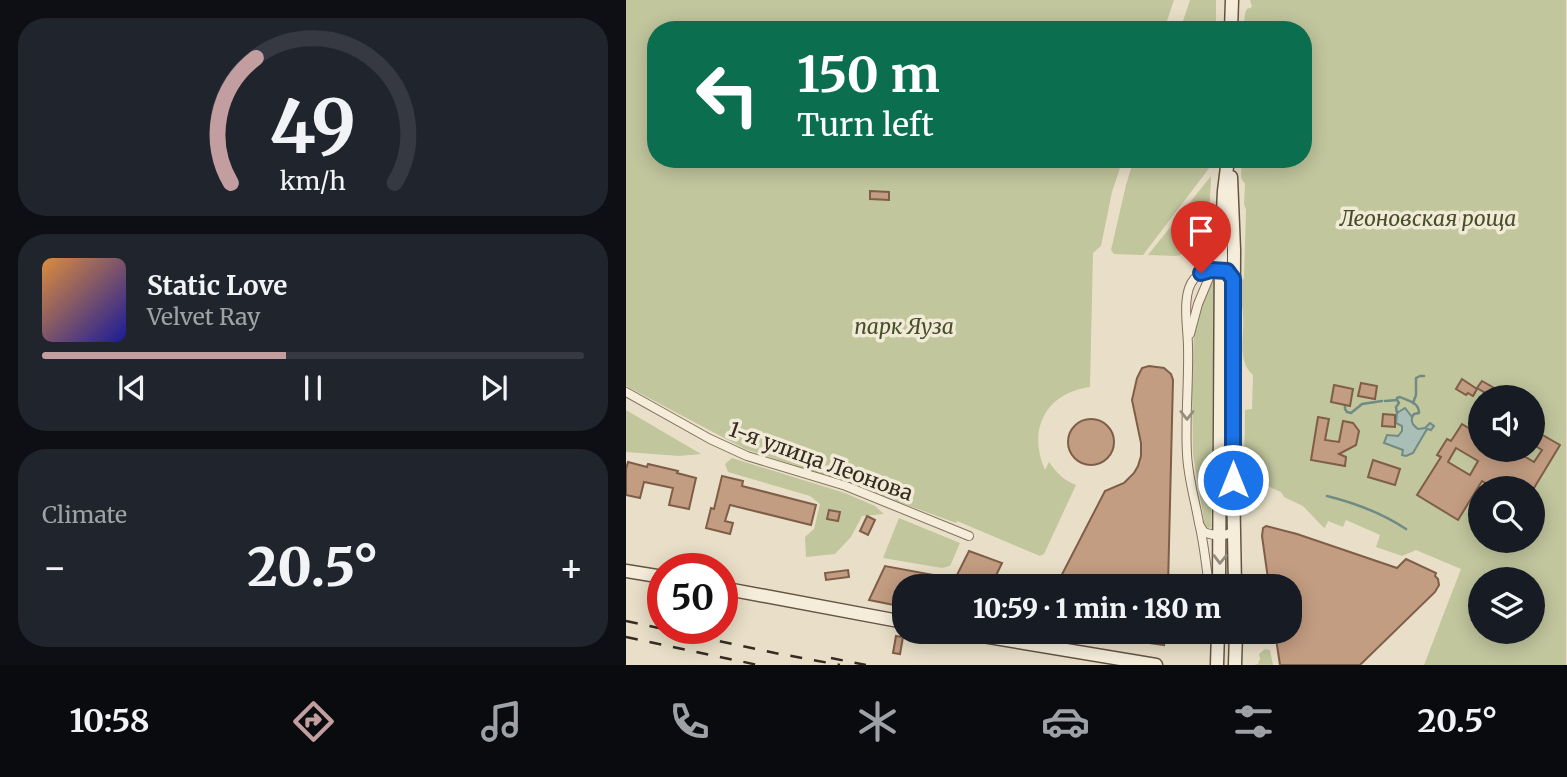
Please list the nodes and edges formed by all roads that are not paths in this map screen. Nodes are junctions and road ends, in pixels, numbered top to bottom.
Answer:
1 (1232, 0) edge
2 (1231, 21) edge
3 (1228, 168) edge
4 (1230, 168) edge
5 (1216, 270) junction
6 (1233, 279) junction
7 (1188, 347) junction
8 (626, 392) edge
9 (1200, 526) junction
10 (1234, 528) junction
11 (1220, 534) junction
12 (969, 536) dead end
13 (626, 571) edge
14 (1207, 574) edge
15 (1219, 574) edge
16 (1235, 574) edge
17 (647, 575) edge
18 (738, 592) edge
19 (892, 620) edge
20 (1031, 644) edge
21 (1218, 644) edge
22 (1236, 644) edge
23 (1156, 665) edge
24 (1217, 665) edge
25 (1235, 665) edge

1 - 2 main road
3 - 5 main road
4 - 6 main road
5 - 6 street
5 - 7 street
5 - 7 street
5 - 11 main road
6 - 10 main road
7 -> 9 street
8 - 12 street, 1-я улица Леонова
9 - 11 street
9 - 14 street
10 - 11 street
10 - 16 main road
11 -> 15 main road
13 - 17 main road
18 - 19 main road
20 - 23 main road
21 - 24 main road
22 - 25 main road

